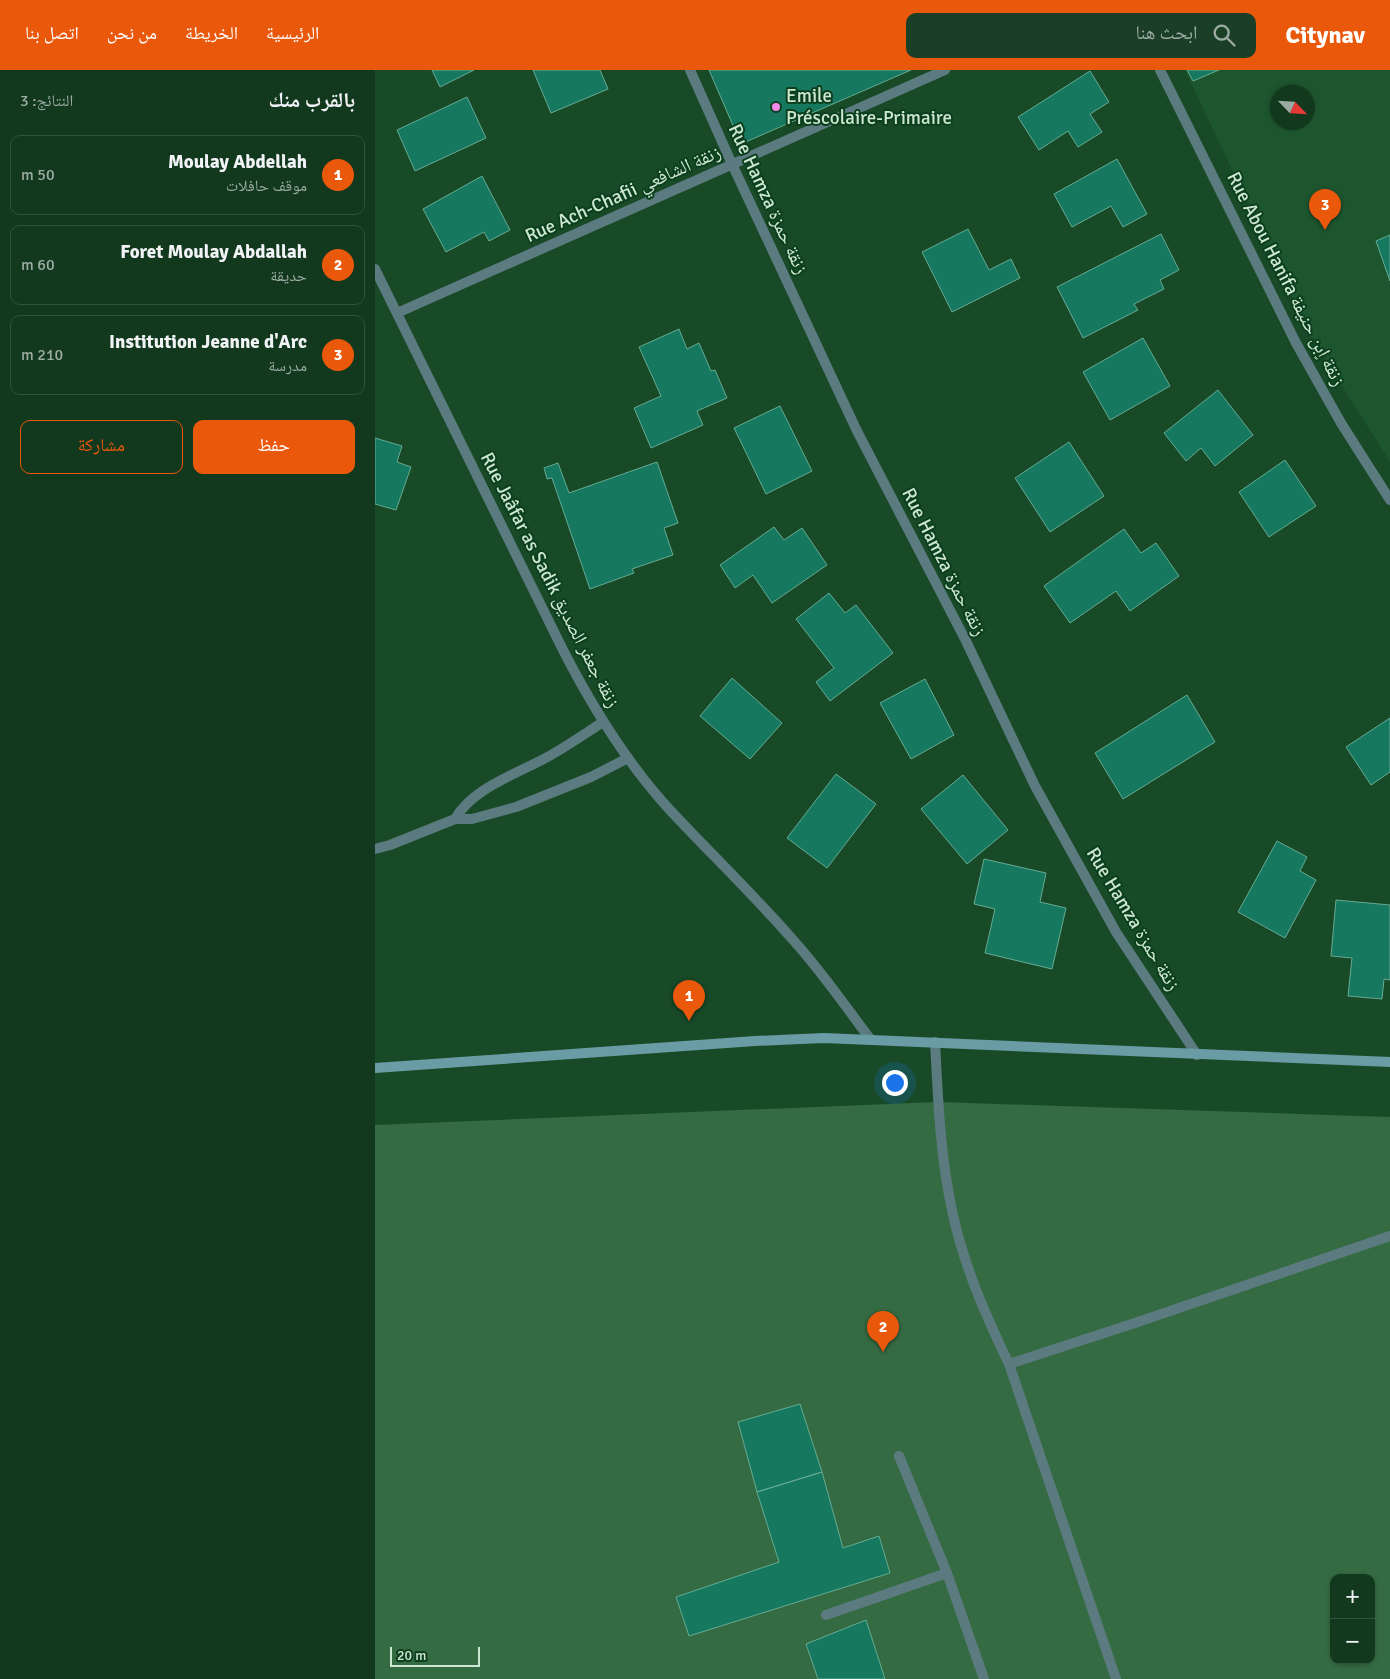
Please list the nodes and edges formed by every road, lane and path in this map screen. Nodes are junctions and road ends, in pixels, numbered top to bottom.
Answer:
1 (690, 70) edge
2 (945, 70) edge
3 (1160, 70) edge
4 (732, 164) junction
5 (375, 269) edge
6 (397, 313) junction
7 (1390, 500) edge
8 (603, 722) junction
9 (628, 758) junction
10 (455, 819) junction
11 (375, 849) edge
12 (871, 1040) junction
13 (935, 1042) junction
14 (1197, 1055) junction
15 (1390, 1062) edge
16 (375, 1068) edge
17 (1390, 1236) edge
18 (1009, 1364) junction
19 (899, 1456) dead end
20 (947, 1573) junction
21 (826, 1615) dead end
22 (984, 1679) edge
23 (1116, 1679) edge

1 - 4 street, Rue Hamza زنقة حمزة
2 - 4 street, Rue Ach-Chafii زنقة الشافعي
3 - 7 street, Rue Abou Hanifa زنقة اٍبن حنيفة
4 - 6 street, Rue Ach-Chafii زنقة الشافعي
4 - 14 street, Rue Hamza زنقة حمزة
5 - 6 street, Rue Jaâfar as Sadik زنقة جعفر الصديق
6 - 8 street, Rue Jaâfar as Sadik زنقة جعفر الصديق
8 - 9 street, Rue Jaâfar as Sadik زنقة جعفر الصديق
8 - 10 street
9 - 10 street
9 - 12 street, Rue Jaâfar as Sadik زنقة جعفر الصديق
10 - 11 street
12 - 13 street
12 - 16 street
13 - 14 street
13 - 18 street
14 - 15 street
17 - 18 street
18 - 23 street
19 - 20 street
20 - 21 street
20 - 22 street

